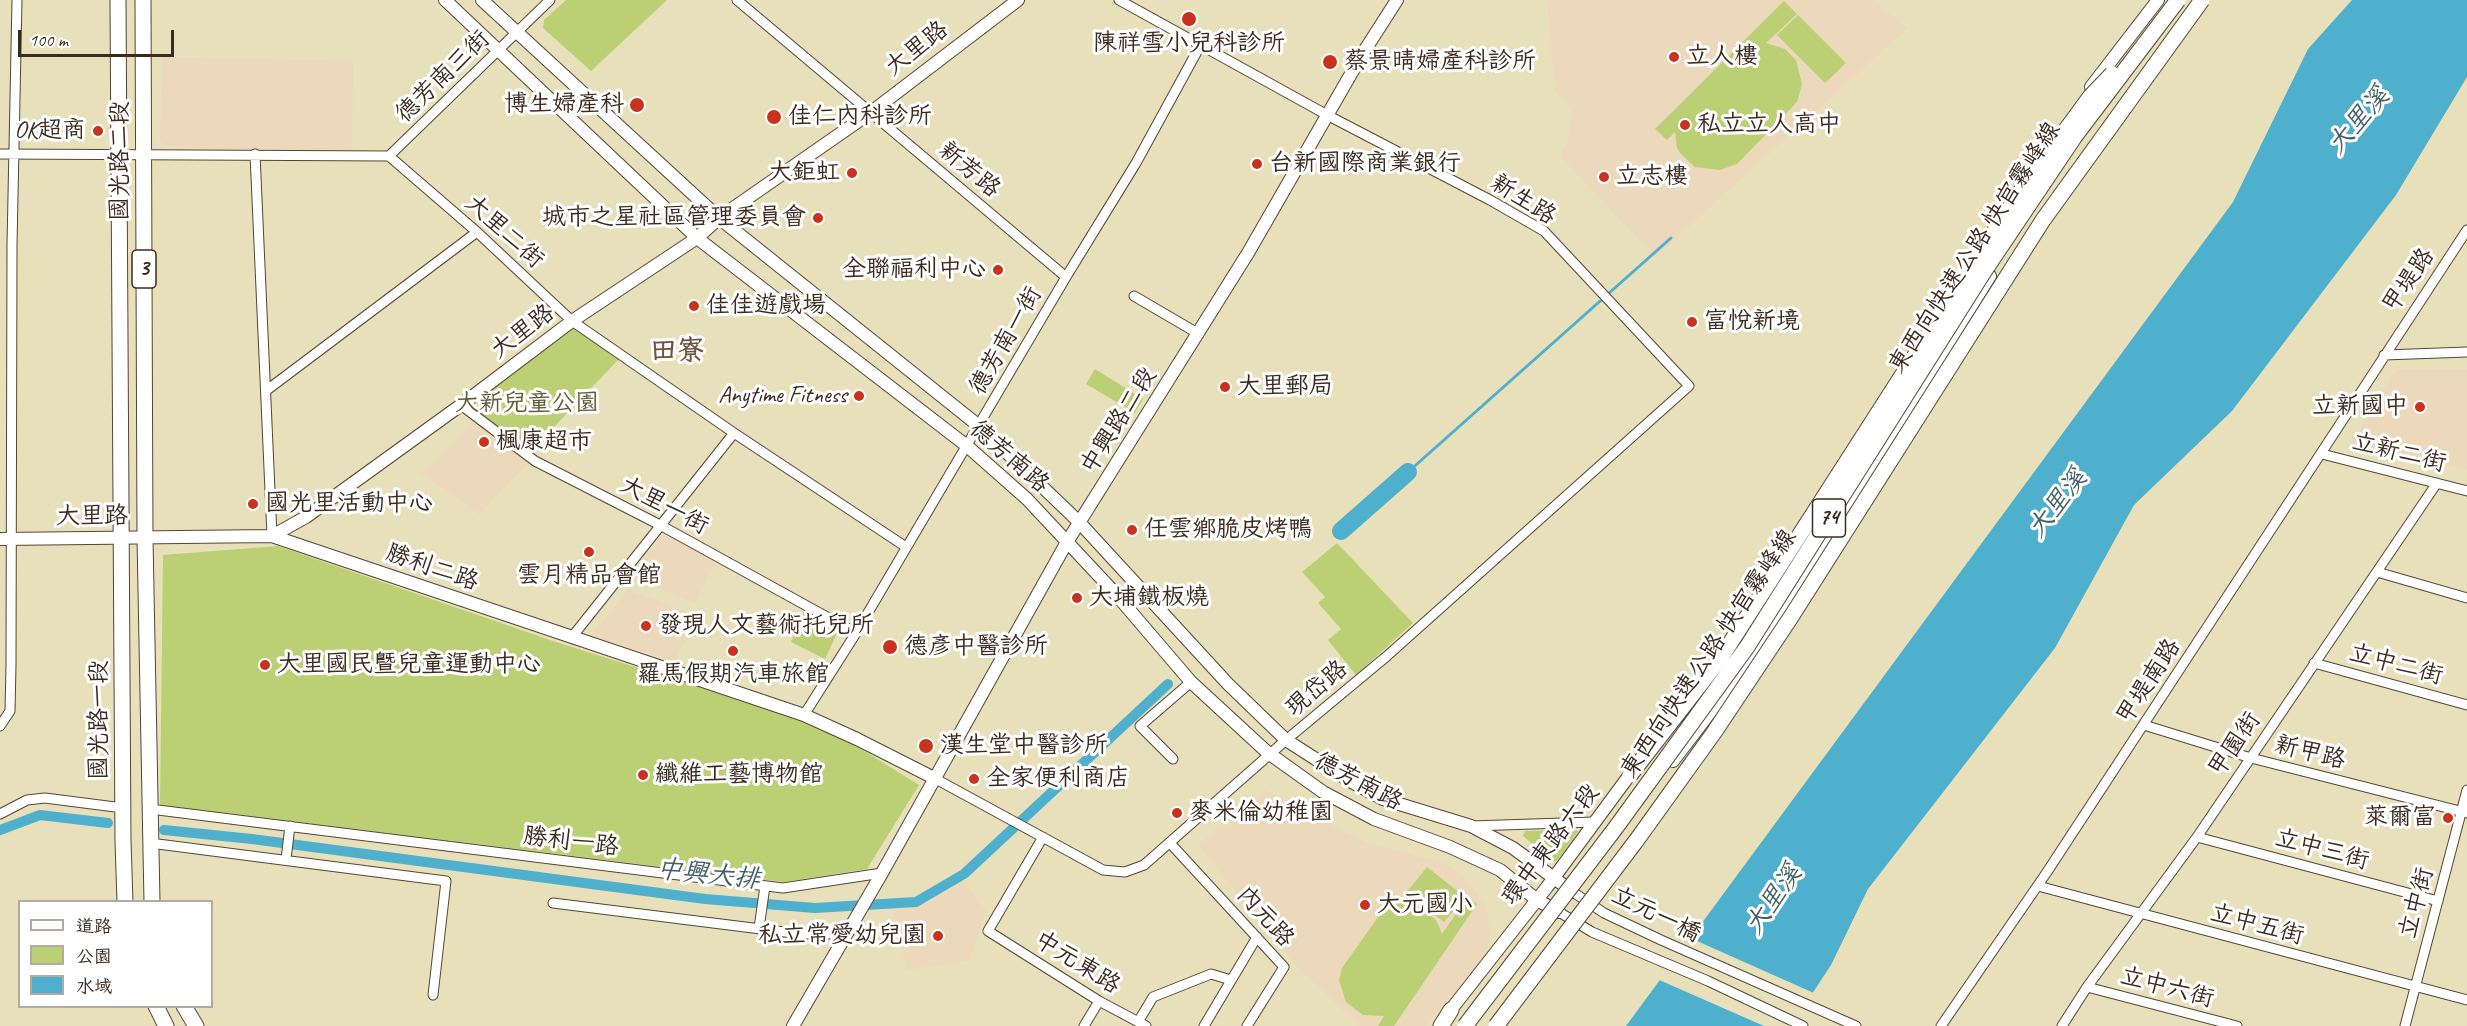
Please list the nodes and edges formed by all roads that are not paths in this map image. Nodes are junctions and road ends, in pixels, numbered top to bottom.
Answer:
1 (17, 0) edge
2 (118, 0) edge
3 (143, 0) edge
4 (445, 0) edge
5 (482, 0) edge
6 (550, 0) edge
7 (737, 0) edge
8 (1018, 0) edge
9 (1119, 0) edge
10 (1397, 0) edge
11 (2158, 0) edge
12 (2178, 0) edge
13 (2186, 0) edge
14 (2202, 0) edge
15 (516, 33) junction
16 (1200, 46) junction
17 (497, 52) junction
18 (2134, 58) junction
19 (870, 113) junction
20 (1329, 116) junction
21 (0, 154) edge
22 (15, 154) junction
23 (255, 154) junction
24 (120, 156) junction
25 (389, 156) junction
26 (144, 157) junction
27 (2025, 178) junction
28 (2046, 191) junction
29 (719, 218) junction
30 (2467, 230) edge
31 (477, 232) junction
32 (697, 238) junction
33 (2458, 242) junction
34 (2467, 248) edge
35 (1066, 277) junction
36 (1134, 296) dead end
37 (572, 321) junction
38 (1199, 334) junction
39 (2467, 352) edge
40 (2384, 355) junction
41 (1689, 386) joint
42 (267, 390) junction
43 (461, 405) junction
44 (979, 426) junction
45 (734, 433) junction
46 (0, 440) edge
47 (11, 440) junction
48 (967, 446) junction
49 (2322, 454) junction
50 (2437, 483) junction
51 (2467, 491) edge
52 (1079, 522) junction
53 (660, 525) junction
54 (272, 536) junction
55 (123, 537) junction
56 (145, 538) junction
57 (5, 539) edge
58 (1067, 542) junction
59 (906, 547) junction
60 (2377, 572) junction
61 (2467, 598) edge
62 (856, 633) junction
63 (572, 637) junction
64 (2314, 663) junction
65 (1191, 682) junction
66 (2467, 705) edge
67 (804, 715) junction
68 (0, 726) edge
69 (2144, 726) junction
70 (1286, 740) junction
71 (1271, 755) junction
72 (2251, 758) junction
73 (1173, 759) dead end
74 (1630, 775) junction
75 (934, 778) junction
76 (2467, 790) edge
77 (123, 808) junction
78 (150, 809) junction
79 (2464, 813) edge
80 (0, 814) edge
81 (1594, 822) junction
82 (290, 826) junction
83 (1471, 826) junction
84 (1043, 837) junction
85 (2197, 837) junction
86 (150, 843) junction
87 (1170, 843) junction
88 (286, 859) junction
89 (882, 873) junction
90 (1553, 879) junction
91 (765, 886) junction
92 (2038, 886) junction
93 (1573, 892) junction
94 (125, 900) edge
95 (152, 900) edge
96 (1537, 900) junction
97 (2438, 901) junction
98 (553, 903) dead end
99 (1559, 912) junction
100 (2141, 915) junction
101 (759, 928) junction
102 (848, 931) junction
103 (1257, 937) junction
104 (1231, 980) junction
105 (2087, 987) junction
106 (2415, 987) junction
107 (433, 995) dead end
108 (2467, 1000) edge
109 (1099, 1001) junction
110 (157, 1008) edge
111 (185, 1008) edge
112 (1451, 1010) joint
113 (1142, 1024) edge
114 (166, 1026) edge
115 (196, 1026) edge
116 (794, 1026) edge
117 (1084, 1026) edge
118 (1204, 1026) edge
119 (1247, 1026) edge
120 (1439, 1026) edge
121 (1467, 1026) edge
122 (1496, 1026) edge
123 (1803, 1026) edge
124 (1857, 1026) edge
125 (1941, 1026) edge
126 (2062, 1026) edge
127 (2237, 1026) edge
128 (2405, 1026) edge

1 - 22 street
2 - 24 main road, 國光路二段 / 3
3 - 26 main road, 國光路二段 / 3
4 - 17 street, 德芳南路
5 - 15 street, 德芳南路
6 - 15 street, 德芳南三街
7 - 19 street, 新芳路
8 - 19 street, 大里路
9 - 16 street, 新生路
10 - 20 street, 中興路二段
11 - 27 street, 環中東路六段
12 - 18 main road, 東西向快速公路 快官霧峰線 / 74, bridge
13 - 28 street, 環中東路六段
14 - 122 main road, 東西向快速公路 快官霧峰線 / 74, bridge
15 - 17 street, 德芳南三街
15 - 29 street, 德芳南路
16 - 20 street, 新生路
16 - 35 street, 德芳南一街
17 - 25 street, 德芳南三街
17 - 32 street, 德芳南路
18 - 74 main road, bridge
18 - 121 main road, 東西向快速公路 快官霧峰線 / 74, bridge
19 - 29 street, 大里路
19 - 35 street, 新芳路
20 - 38 street, 中興路二段
20 - 41 street, 新生路
21 - 22 street
22 - 24 street
22 - 47 street
23 - 25 street
23 - 26 street
23 - 42 street
24 - 26 street
24 - 55 main road, 國光路二段 / 3
25 - 31 street, 大里二街
26 - 56 main road, 國光路二段 / 3
27 - 28 street
27 - 74 street, 環中東路六段
28 - 93 street, 環中東路六段
29 - 32 street, 大里路
29 - 44 street, 德芳南路
30 - 33 street, 甲堤路
31 - 37 street, 大里二街
31 - 42 street
32 - 37 street, 大里路
32 - 48 street, 德芳南路
33 - 34 street
33 - 40 street, 甲堤路
35 - 44 street, 德芳南一街
36 - 38 street
37 - 43 street, 大里路
37 - 45 street, 大里二街
38 - 52 street, 中興路二段
39 - 40 street
40 - 49 street, 甲堤南路
41 - 70 street, 現岱路
42 - 54 street
43 - 53 street, 大里一街
43 - 54 street, 大里路
44 - 48 street, 德芳南一街
44 - 52 street, 德芳南路
45 - 53 street
45 - 59 street, 大里二街
46 - 47 street
47 - 57 street
48 - 58 street, 德芳南路
48 - 59 street, 德芳南一街
49 - 50 street, 立新二街
49 - 69 street, 甲堤南路
50 - 51 street, 立新二街
50 - 60 street, 甲園街
52 - 58 street, 中興路二段
52 - 70 street, 德芳南路
53 - 62 street, 大里一街
53 - 63 street
54 - 56 street, 大里路
54 - 63 street, 勝利二路
55 - 56 street, 大里路
55 - 57 street, 大里路
55 - 77 main road, 國光路一段 / 3
56 - 78 main road, 國光路一段 / 3
57 - 68 street
58 - 65 street, 德芳南路
58 - 75 street, 中興路二段
59 - 62 street, 德芳南一街
60 - 61 street
60 - 64 street, 甲園街
62 - 67 street, 德芳南一街
63 - 67 street, 勝利二路
64 - 66 street, 立中二街
64 - 72 street, 甲園街
65 - 71 street, 德芳南路
65 - 73 street
67 - 75 street, 勝利二路
69 - 72 street, 新甲路
69 - 92 street, 甲堤南路
70 - 71 street, 現岱路
70 - 83 street, 德芳南路
71 - 87 street, 現岱路
71 - 96 street, 德芳南路
72 - 79 street, 新甲路
72 - 85 street, 甲園街
74 - 81 street, 環中東路六段
75 - 84 street, 現岱路
75 - 89 street, 中興路二段
76 - 79 street, 立中街
77 - 80 street
77 - 94 main road, 國光路一段 / 3
78 - 82 street, 勝利一路
78 - 86 main road, 國光路一段 / 3
79 - 97 street, 立中街
81 - 83 street
81 - 90 street, 環中東路六段
82 - 88 street
82 - 91 street, 勝利一路
83 - 90 street, 德芳南路
84 - 87 street, 現岱路
84 - 109 street, 中元東路
85 - 97 street, 立中三街
85 - 100 street, 甲園街
86 - 88 street
86 - 95 main road, 國光路一段 / 3
87 - 103 street, 內元路
88 - 107 street
89 - 91 street, 勝利一路
89 - 102 street, 中興路二段
90 - 93 street, 德芳南路
90 - 96 street, 環中東路六段
91 - 101 street
92 - 100 street, 立中五街
92 - 125 street, 甲堤南路
93 - 99 street, 環中東路六段
93 - 124 street, 立元一橋
96 - 99 street, 德芳南路
96 - 112 street, 環中東路六段
97 - 106 street, 立中街
98 - 101 street
99 - 121 street, 環中東路六段
99 - 123 street, 立元一橋
100 - 105 street, 甲園街
100 - 106 street, 立中五街
101 - 102 street
102 - 116 street
103 - 104 street
103 - 119 street, 內元路
104 - 113 street
104 - 118 street
105 - 126 street, 甲園街
105 - 127 street, 立中六街
106 - 108 street, 立中五街
106 - 128 street, 立中街
109 - 113 street, 中元東路
109 - 117 street
110 - 114 main road
111 - 115 main road
112 - 120 main road

